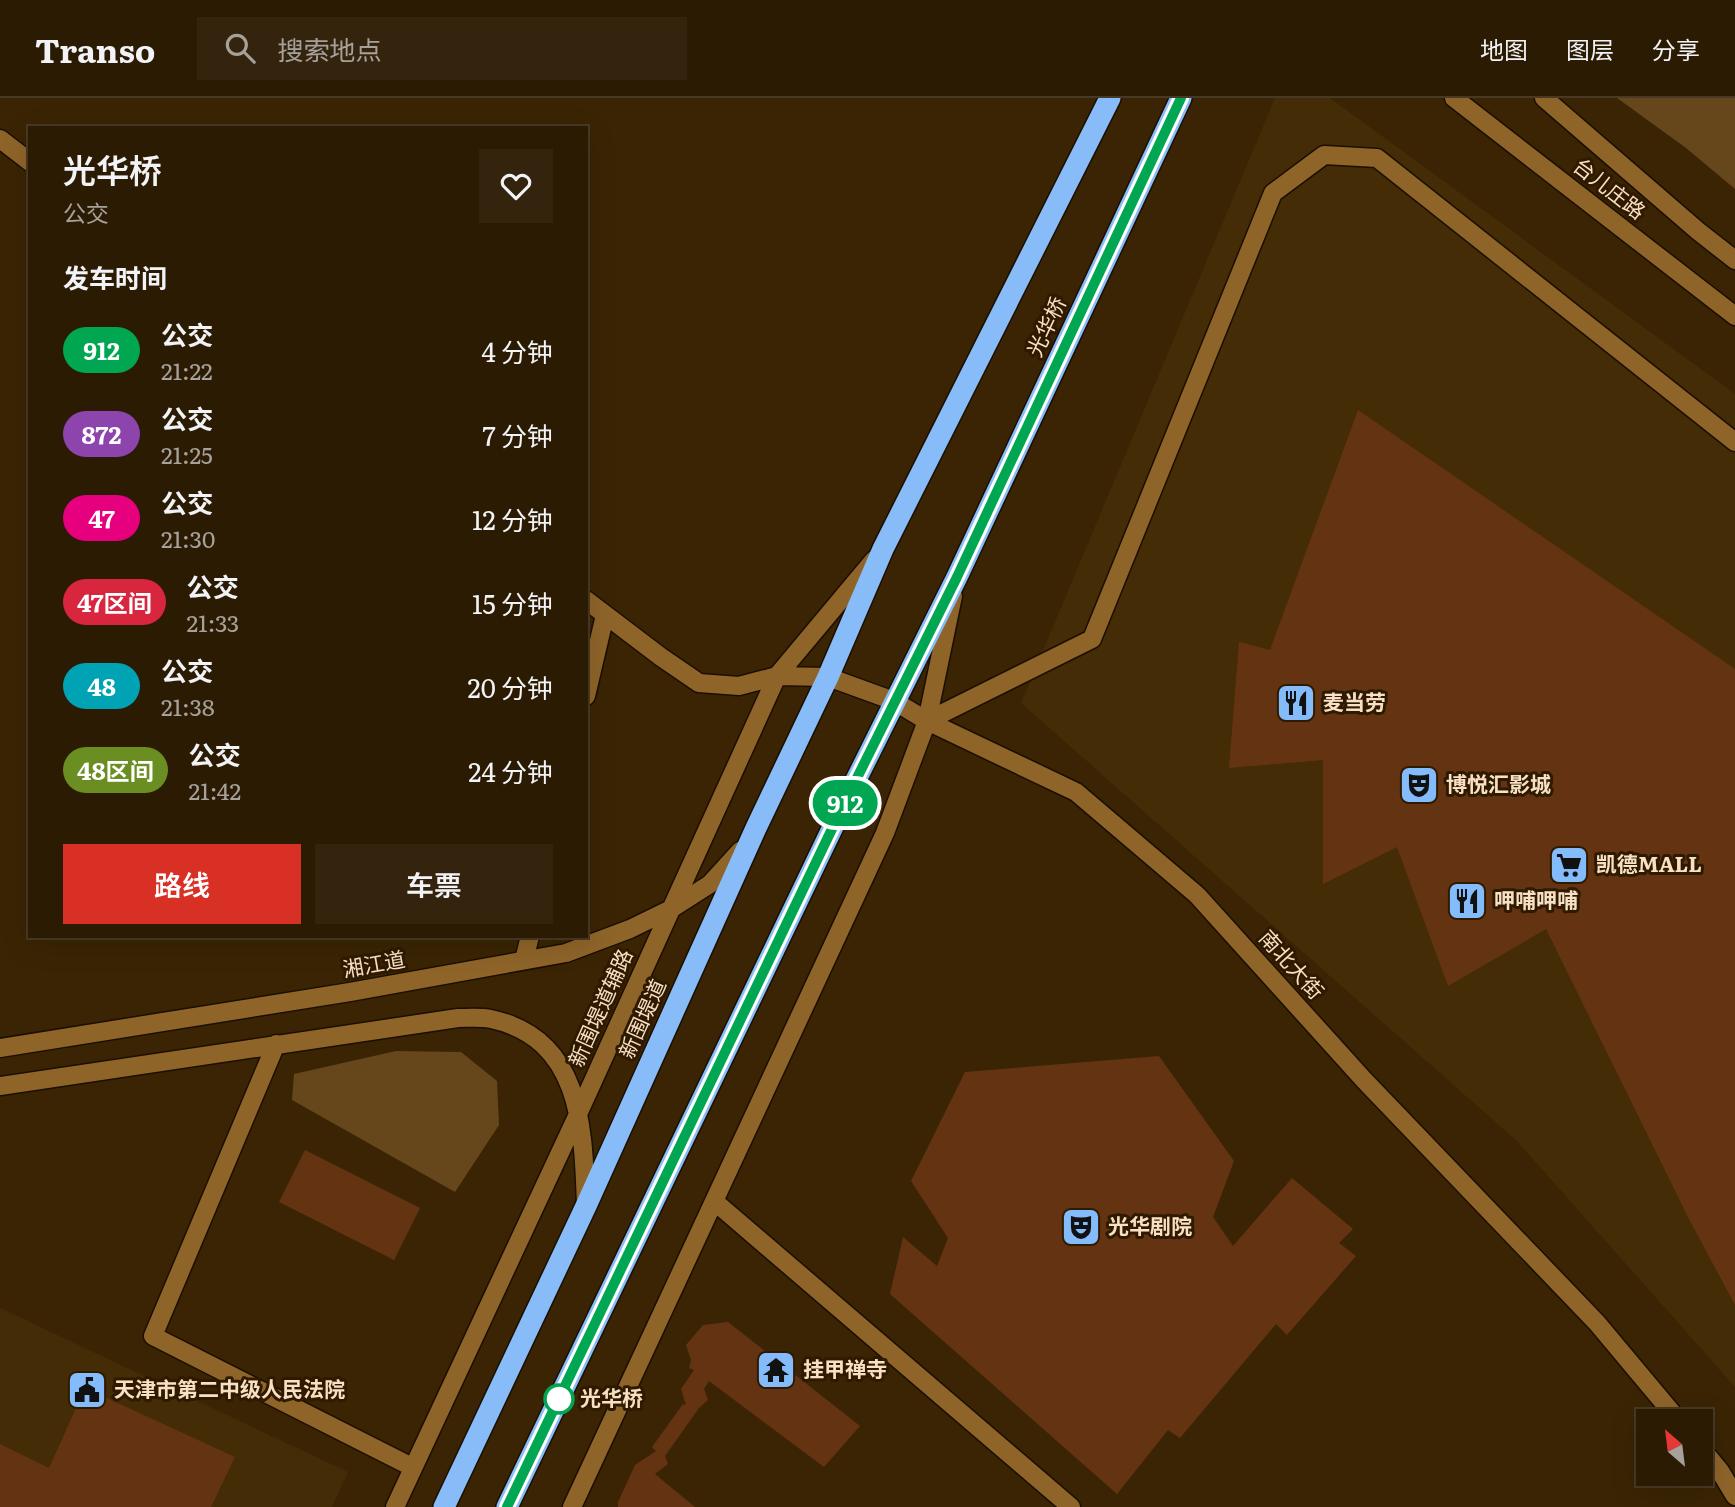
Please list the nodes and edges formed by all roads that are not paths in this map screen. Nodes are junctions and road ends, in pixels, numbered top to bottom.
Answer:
1 (1110, 98) edge
2 (1181, 98) edge
3 (1454, 98) edge
4 (1544, 98) edge
5 (0, 139) edge
6 (28, 160) edge
7 (1735, 260) edge
8 (1735, 316) edge
9 (1735, 442) edge
10 (883, 550) junction
11 (957, 577) junction
12 (588, 602) edge
13 (606, 615) junction
14 (778, 676) junction
15 (828, 677) junction
16 (588, 688) edge
17 (894, 701) junction
18 (927, 721) junction
19 (756, 828) junction
20 (670, 909) junction
21 (530, 938) edge
22 (524, 960) junction
23 (276, 1044) junction
24 (0, 1048) edge
25 (0, 1086) edge
26 (579, 1112) junction
27 (714, 1201) junction
28 (586, 1206) junction
29 (1669, 1409) edge
30 (1713, 1463) edge
31 (412, 1467) junction
32 (1735, 1496) edge
33 (395, 1507) edge
34 (444, 1507) edge
35 (507, 1507) edge
36 (572, 1507) edge
37 (1071, 1507) edge

1 - 10 highway
2 - 11 highway, 光华桥
3 - 8 street, 台儿庄路
4 - 7 street, 台儿庄路
5 - 6 street
9 - 18 street
10 - 14 street, 新围堤道辅路
10 - 15 highway, 新围堤道
11 - 17 highway
11 - 18 street
12 - 13 street, 南北大街
13 - 14 street, 南北大街
13 - 16 street
14 - 15 street, 南北大街
14 - 20 street, 新围堤道辅路
15 - 17 street, 南北大街
15 - 19 highway, 新围堤道
17 - 18 street, 南北大街
17 - 35 highway
18 - 27 street
18 - 29 street, 南北大街
19 - 20 street, 湘江道
19 - 28 highway, 新围堤道
20 - 22 street, 湘江道
20 - 26 street, 新围堤道辅路
21 - 22 street
22 - 24 street, 湘江道
23 - 25 street
23 - 26 street
23 - 31 street
26 - 28 street
26 - 31 street, 新围堤道辅路
27 - 36 street
27 - 37 street
28 - 34 highway, 新围堤道
30 - 32 street
31 - 33 street, 新围堤道辅路

